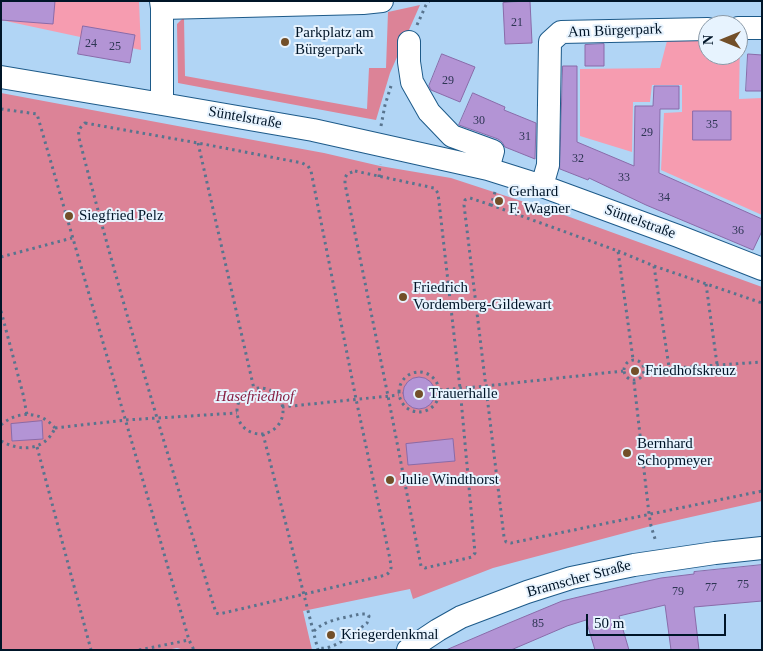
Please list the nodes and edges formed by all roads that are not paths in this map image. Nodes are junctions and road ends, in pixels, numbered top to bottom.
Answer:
1 (382, 1) edge
2 (161, 4) edge
3 (748, 28) edge
4 (762, 28) edge
5 (698, 29) edge
6 (409, 42) road end
7 (1, 77) edge
8 (162, 104) junction
9 (492, 179) junction
10 (542, 186) junction
11 (762, 269) edge
12 (762, 548) edge
13 (408, 650) edge

1 - 2 street
2 - 8 street
3 - 4 street
5 - 10 street, Am Bürgerpark
6 - 9 street
7 - 8 street, Süntelstraße
8 - 9 street, Süntelstraße
9 - 10 street, Süntelstraße
10 - 11 street, Süntelstraße
12 - 13 street, Bramscher Straße

